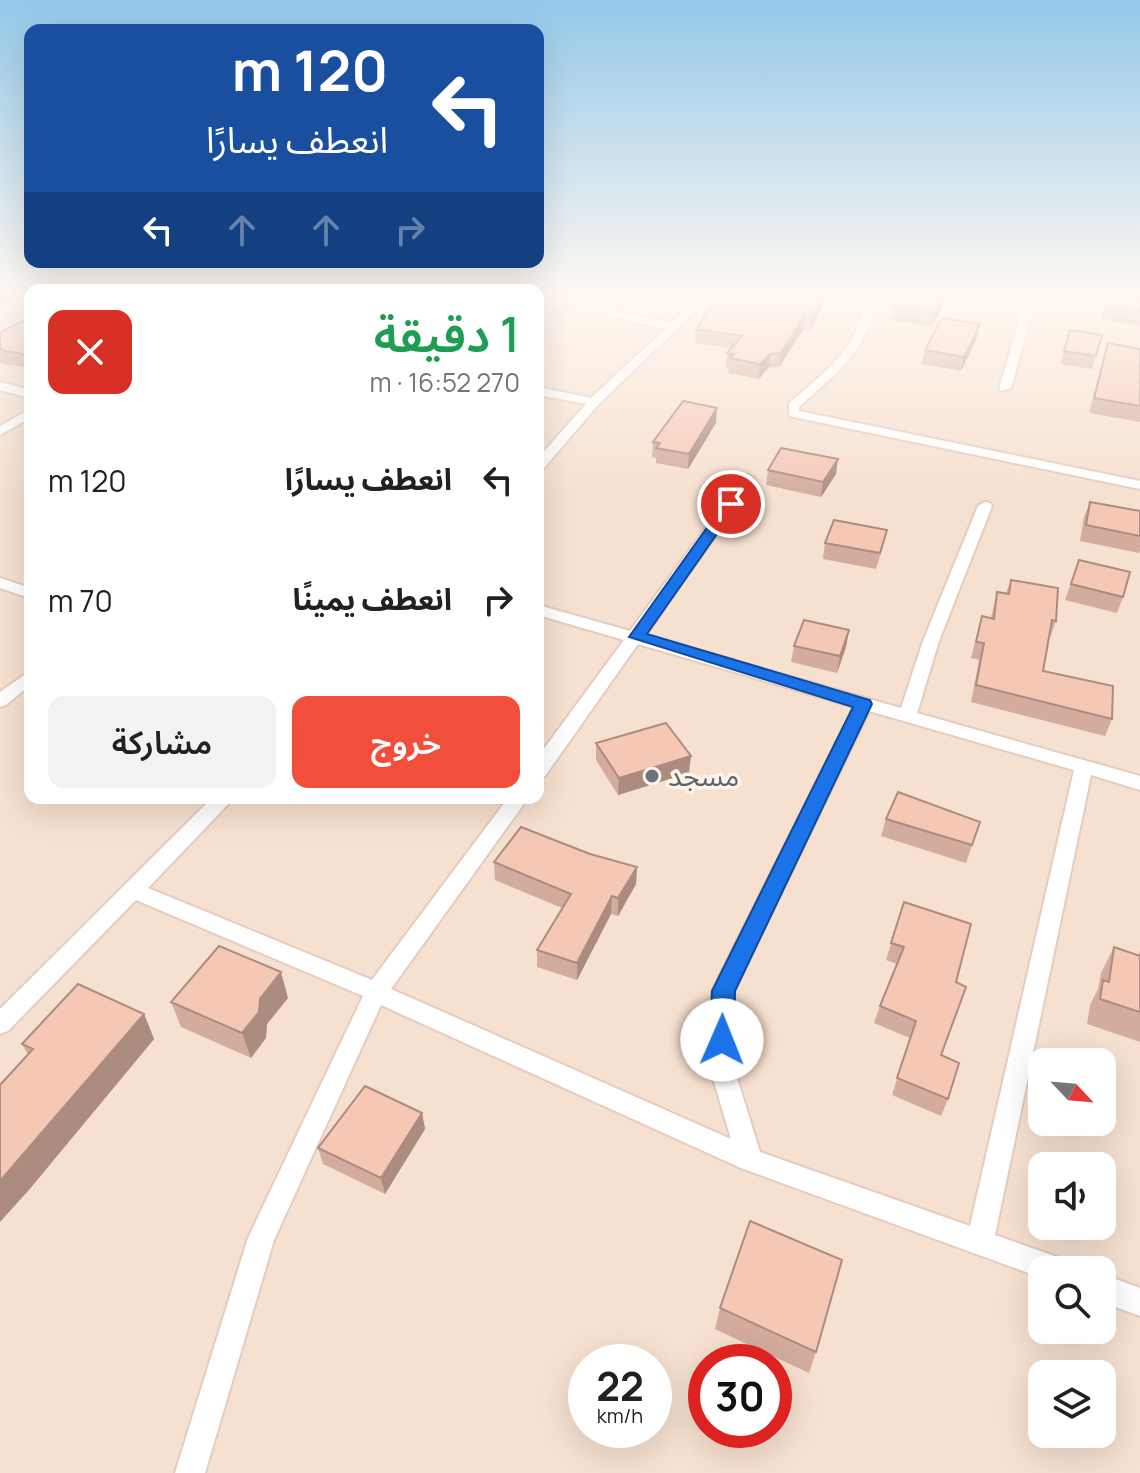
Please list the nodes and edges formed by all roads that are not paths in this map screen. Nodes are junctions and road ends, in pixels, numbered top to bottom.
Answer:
1 (634, 364) edge
2 (837, 364) edge
3 (1012, 364) edge
4 (0, 386) edge
5 (1005, 388) dead end
6 (24, 392) edge
7 (544, 392) edge
8 (594, 402) junction
9 (24, 417) edge
10 (0, 431) edge
11 (544, 459) edge
12 (748, 479) dead end
13 (1140, 485) edge
14 (985, 506) dead end
15 (0, 583) edge
16 (24, 591) edge
17 (544, 612) edge
18 (637, 637) junction
19 (24, 681) edge
20 (0, 701) edge
21 (864, 704) junction
22 (907, 717) junction
23 (544, 763) edge
24 (1084, 767) junction
25 (1140, 783) edge
26 (218, 804) edge
27 (514, 804) edge
28 (132, 890) junction
29 (376, 992) junction
30 (0, 1024) edge
31 (750, 1160) junction
32 (980, 1241) junction
33 (1028, 1259) edge
34 (1116, 1293) edge
35 (1140, 1302) edge
36 (190, 1473) edge

1 - 8 street
2 - 13 street
3 - 5 street
4 - 6 street
7 - 8 street
8 - 11 street
9 - 10 street
12 - 18 street
14 - 22 street
15 - 16 street
17 - 18 street
18 - 21 street
18 - 23 street
19 - 20 street
21 - 22 street
21 - 31 street
22 - 24 street
24 - 25 street
24 - 32 street
26 - 28 street
27 - 29 street
28 - 29 street
28 - 30 street
29 - 31 street
29 - 36 street
31 - 32 street
32 - 33 street
34 - 35 street

